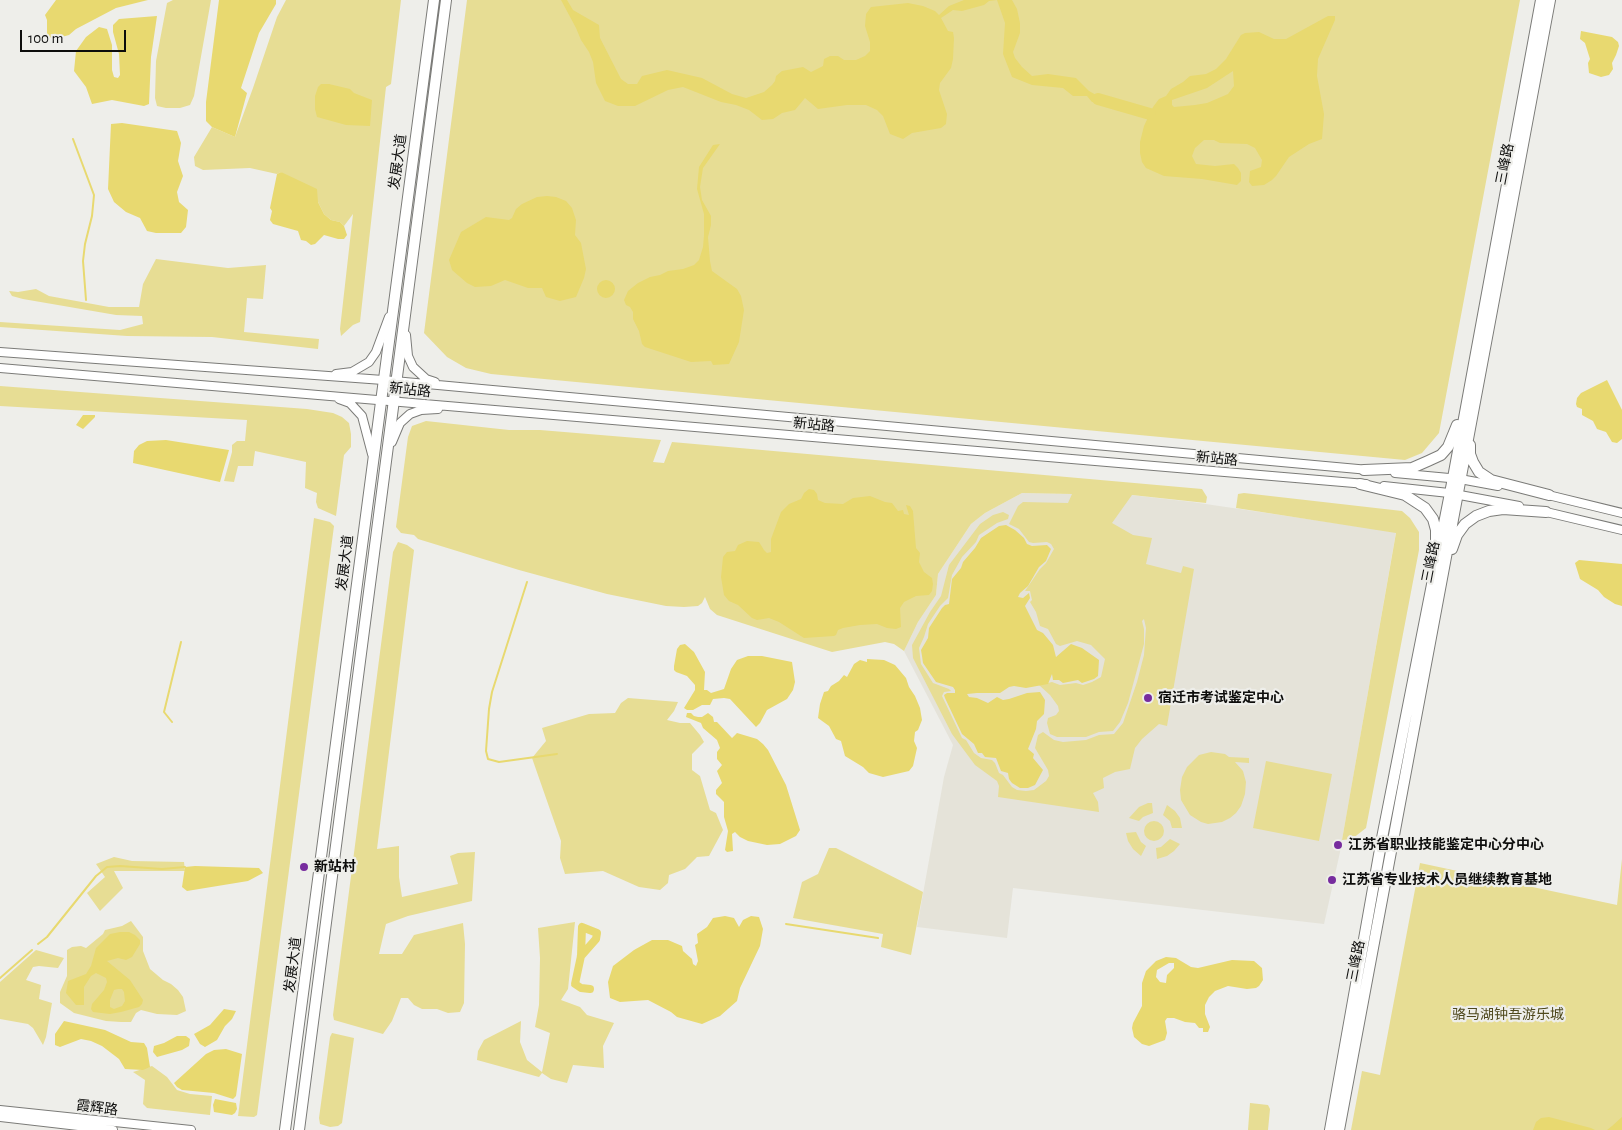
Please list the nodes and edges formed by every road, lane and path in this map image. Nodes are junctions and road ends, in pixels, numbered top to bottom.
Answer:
1 (434, 0) edge
2 (446, 0) edge
3 (1542, 0) edge
4 (1550, 0) edge
5 (394, 298) junction
6 (406, 300) junction
7 (0, 352) edge
8 (0, 368) edge
9 (301, 375) junction
10 (383, 380) junction
11 (396, 382) junction
12 (467, 388) junction
13 (298, 393) junction
14 (1472, 396) junction
15 (380, 399) junction
16 (393, 401) junction
17 (461, 407) junction
18 (373, 458) junction
19 (386, 460) junction
20 (1364, 470) junction
21 (1456, 478) junction
22 (1360, 484) junction
23 (1453, 494) junction
24 (1549, 495) junction
25 (1546, 512) junction
26 (1622, 513) edge
27 (1622, 530) edge
28 (1435, 589) junction
29 (0, 1110) edge
30 (0, 1117) edge
31 (122, 1127) edge
32 (113, 1130) edge
33 (190, 1130) edge
34 (285, 1130) edge
35 (299, 1130) edge
36 (1330, 1130) edge
37 (1339, 1130) edge

1 - 5 main road, 发展大道
2 - 6 main road, 发展大道
3 - 14 main road, 三峰路
4 - 14 main road, 三峰路
5 - 9 street
5 - 10 main road, 发展大道
6 - 11 main road, 发展大道
6 - 12 street
7 - 9 street, 新站路
8 - 13 street, 新站路
9 - 10 street, 新站路
10 - 11 street, 新站路
10 - 15 main road, 发展大道
11 - 12 street, 新站路
11 - 16 main road, 发展大道
12 - 20 street, 新站路
13 - 15 street, 新站路
13 - 18 street
14 - 20 main road
14 - 21 main road, 三峰路
14 - 24 main road
15 - 16 street, 新站路
15 - 18 main road, 发展大道
16 - 17 street, 新站路
16 - 19 main road, 发展大道
17 - 19 street
17 - 22 street, 新站路
18 - 34 main road, 发展大道
19 - 35 main road, 发展大道
20 - 21 street, 新站路
21 - 23 main road, 三峰路
21 - 24 street, 新站路
22 - 23 street, 新站路
22 - 28 main road
23 - 25 street, 新站路
23 - 28 main road, 三峰路
24 - 26 street, 新站路
25 - 27 street, 新站路
25 - 28 main road
28 - 36 main road, 三峰路
28 - 37 main road, 三峰路
29 - 31 street, 霞辉路
30 - 32 street, 霞辉路
31 - 33 street, 霞辉路

